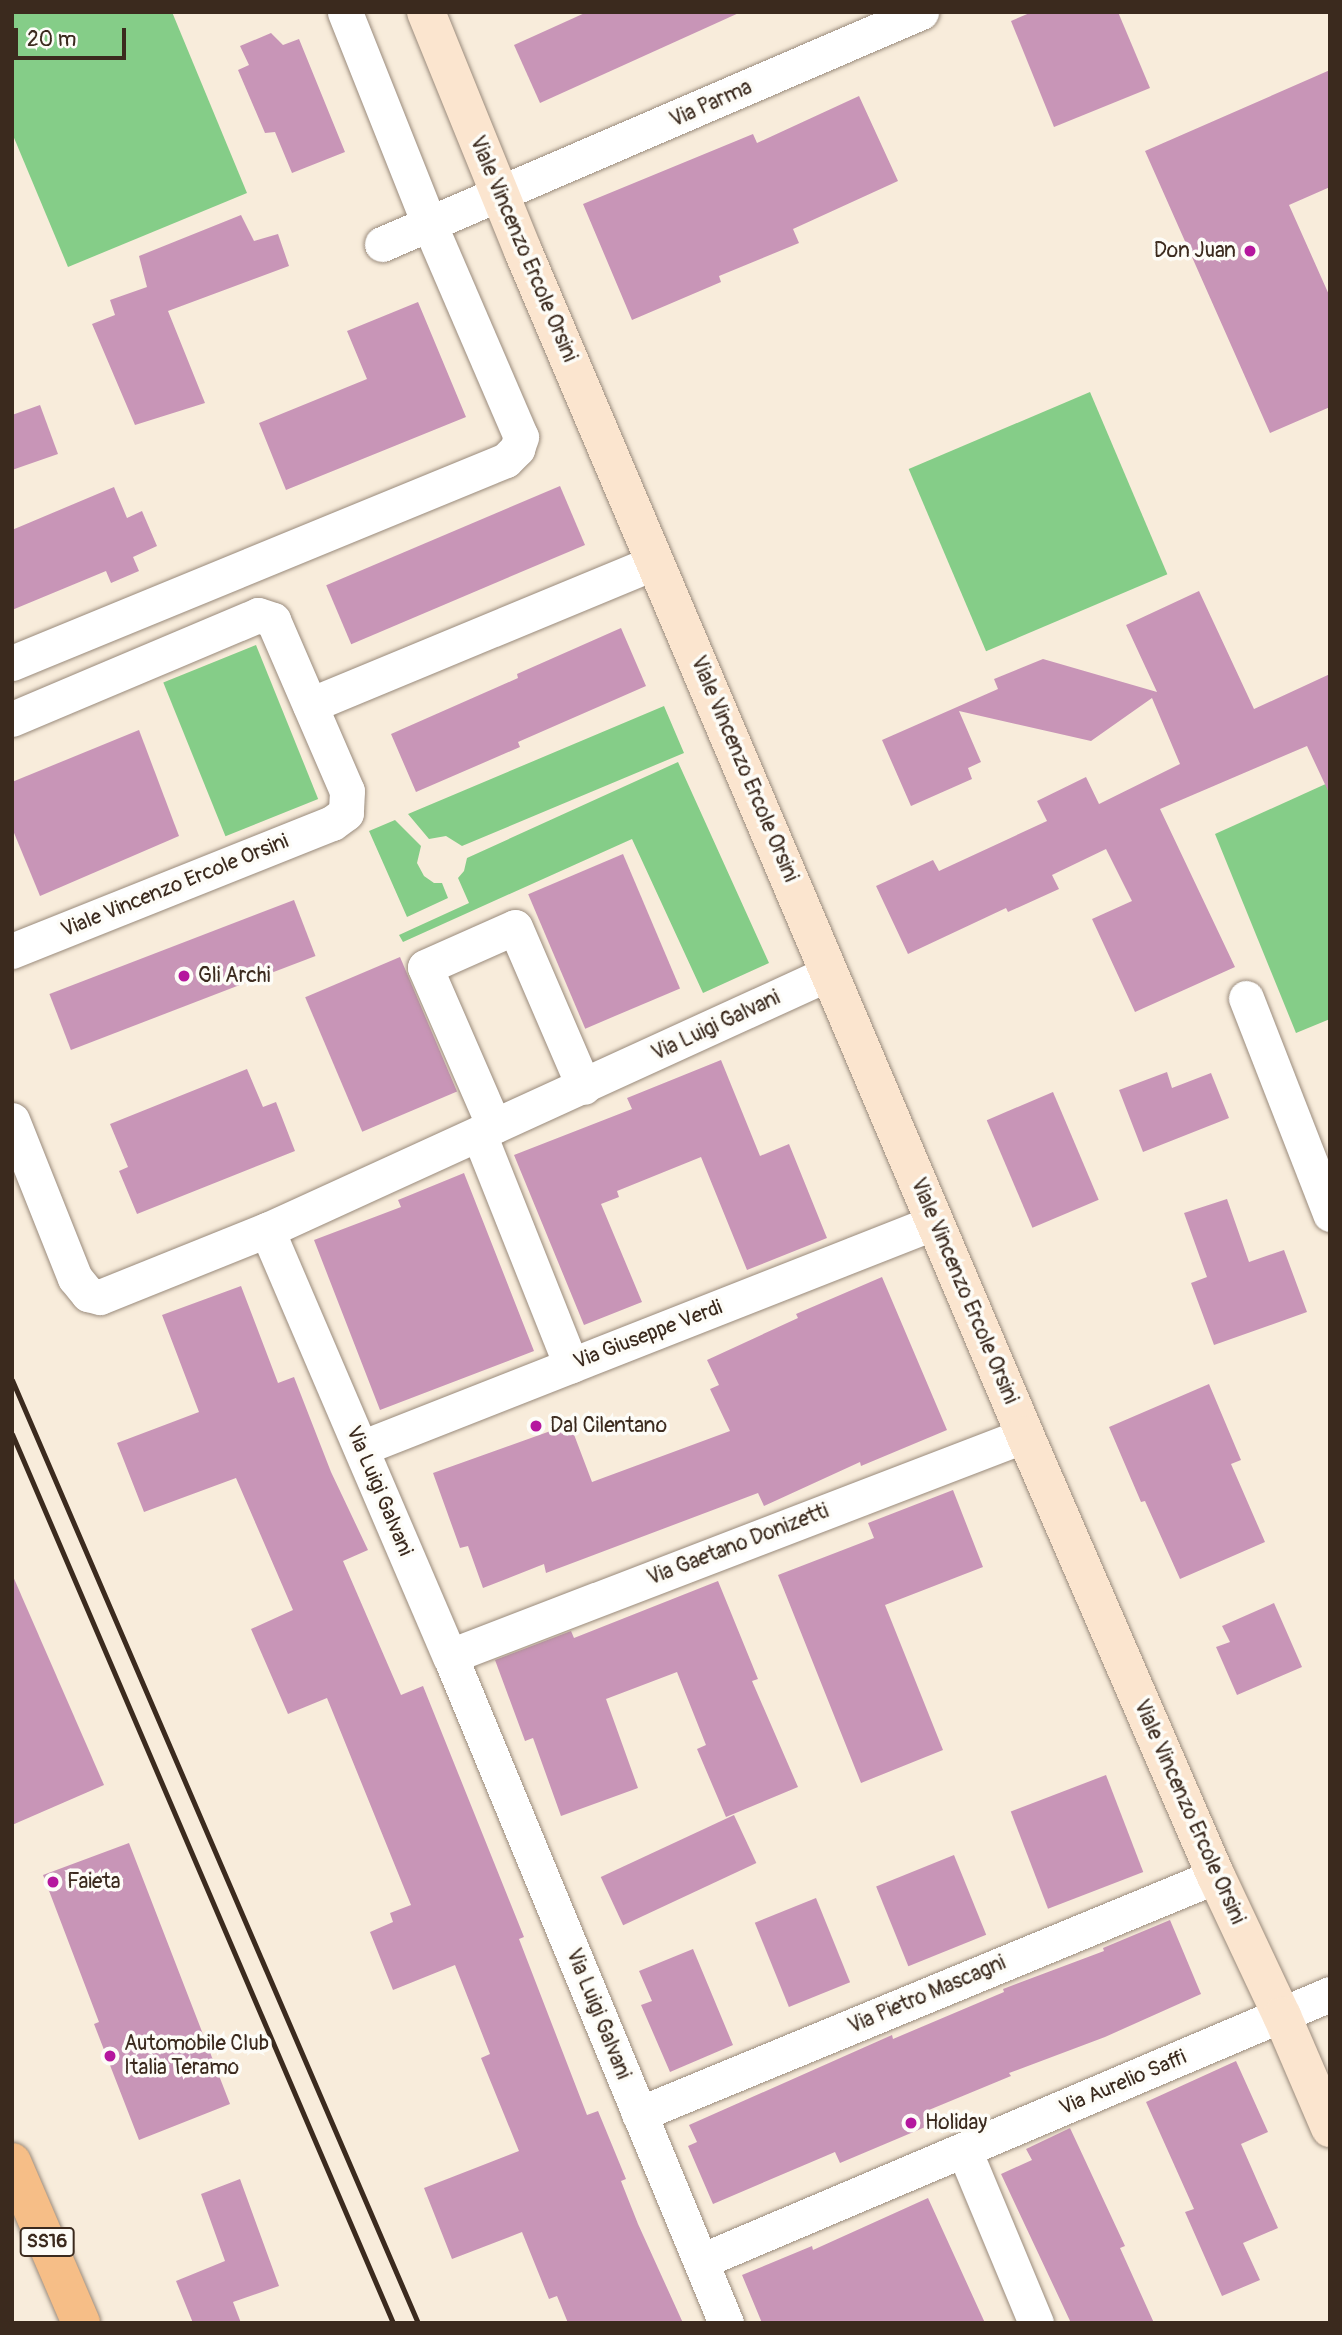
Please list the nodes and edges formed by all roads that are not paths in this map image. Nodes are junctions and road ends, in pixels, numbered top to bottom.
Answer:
1 (345, 12) edge
2 (426, 12) edge
3 (921, 12) edge
4 (500, 196) junction
5 (430, 226) junction
6 (382, 244) dead end
7 (656, 562) junction
8 (12, 663) edge
9 (310, 705) junction
10 (12, 719) edge
11 (12, 951) edge
12 (829, 974) junction
13 (1246, 998) dead end
14 (584, 1087) junction
15 (12, 1121) edge
16 (486, 1130) junction
17 (1330, 1214) edge
18 (935, 1222) junction
19 (267, 1230) junction
20 (571, 1365) junction
21 (1025, 1435) junction
22 (361, 1448) junction
23 (450, 1656) junction
24 (1216, 1876) junction
25 (1330, 1994) edge
26 (1282, 2016) junction
27 (639, 2114) junction
28 (1330, 2128) edge
29 (964, 2150) junction
30 (12, 2162) edge
31 (701, 2262) junction
32 (81, 2323) edge
33 (726, 2323) edge
34 (1036, 2323) edge

1 - 5 street
2 - 4 street, Viale Vincenzo Ercole Orsini
3 - 4 street, Via Parma
4 - 5 street, Via Parma
4 - 7 street, Viale Vincenzo Ercole Orsini
5 - 6 street, Via Parma
5 - 8 street
7 - 9 street
7 - 12 street, Viale Vincenzo Ercole Orsini
9 - 10 street, Viale Vincenzo Ercole Orsini
9 - 11 street, Viale Vincenzo Ercole Orsini
12 - 14 street, Via Luigi Galvani
12 - 18 street, Viale Vincenzo Ercole Orsini
13 - 17 street
14 - 16 street, Via Luigi Galvani
14 - 16 street
15 - 19 street
16 - 19 street, Via Luigi Galvani
16 - 20 street
18 - 20 street, Via Giuseppe Verdi
18 - 21 street, Viale Vincenzo Ercole Orsini
19 - 22 street, Via Luigi Galvani
20 - 22 street, Via Giuseppe Verdi
21 - 23 street, Via Gaetano Donizetti
21 - 24 street, Viale Vincenzo Ercole Orsini
22 - 23 street, Via Luigi Galvani
23 - 27 street, Via Luigi Galvani
24 - 26 street, Viale Vincenzo Ercole Orsini
24 - 27 street, Via Pietro Mascagni
25 - 26 street, Via Aurelio Saffi
26 - 28 street, Viale Vincenzo Ercole Orsini
26 - 29 street, Via Aurelio Saffi
27 - 31 street, Via Luigi Galvani
29 - 31 street, Via Aurelio Saffi
29 - 34 street
30 - 32 main road, SS16
31 - 33 street, Via Luigi Galvani

